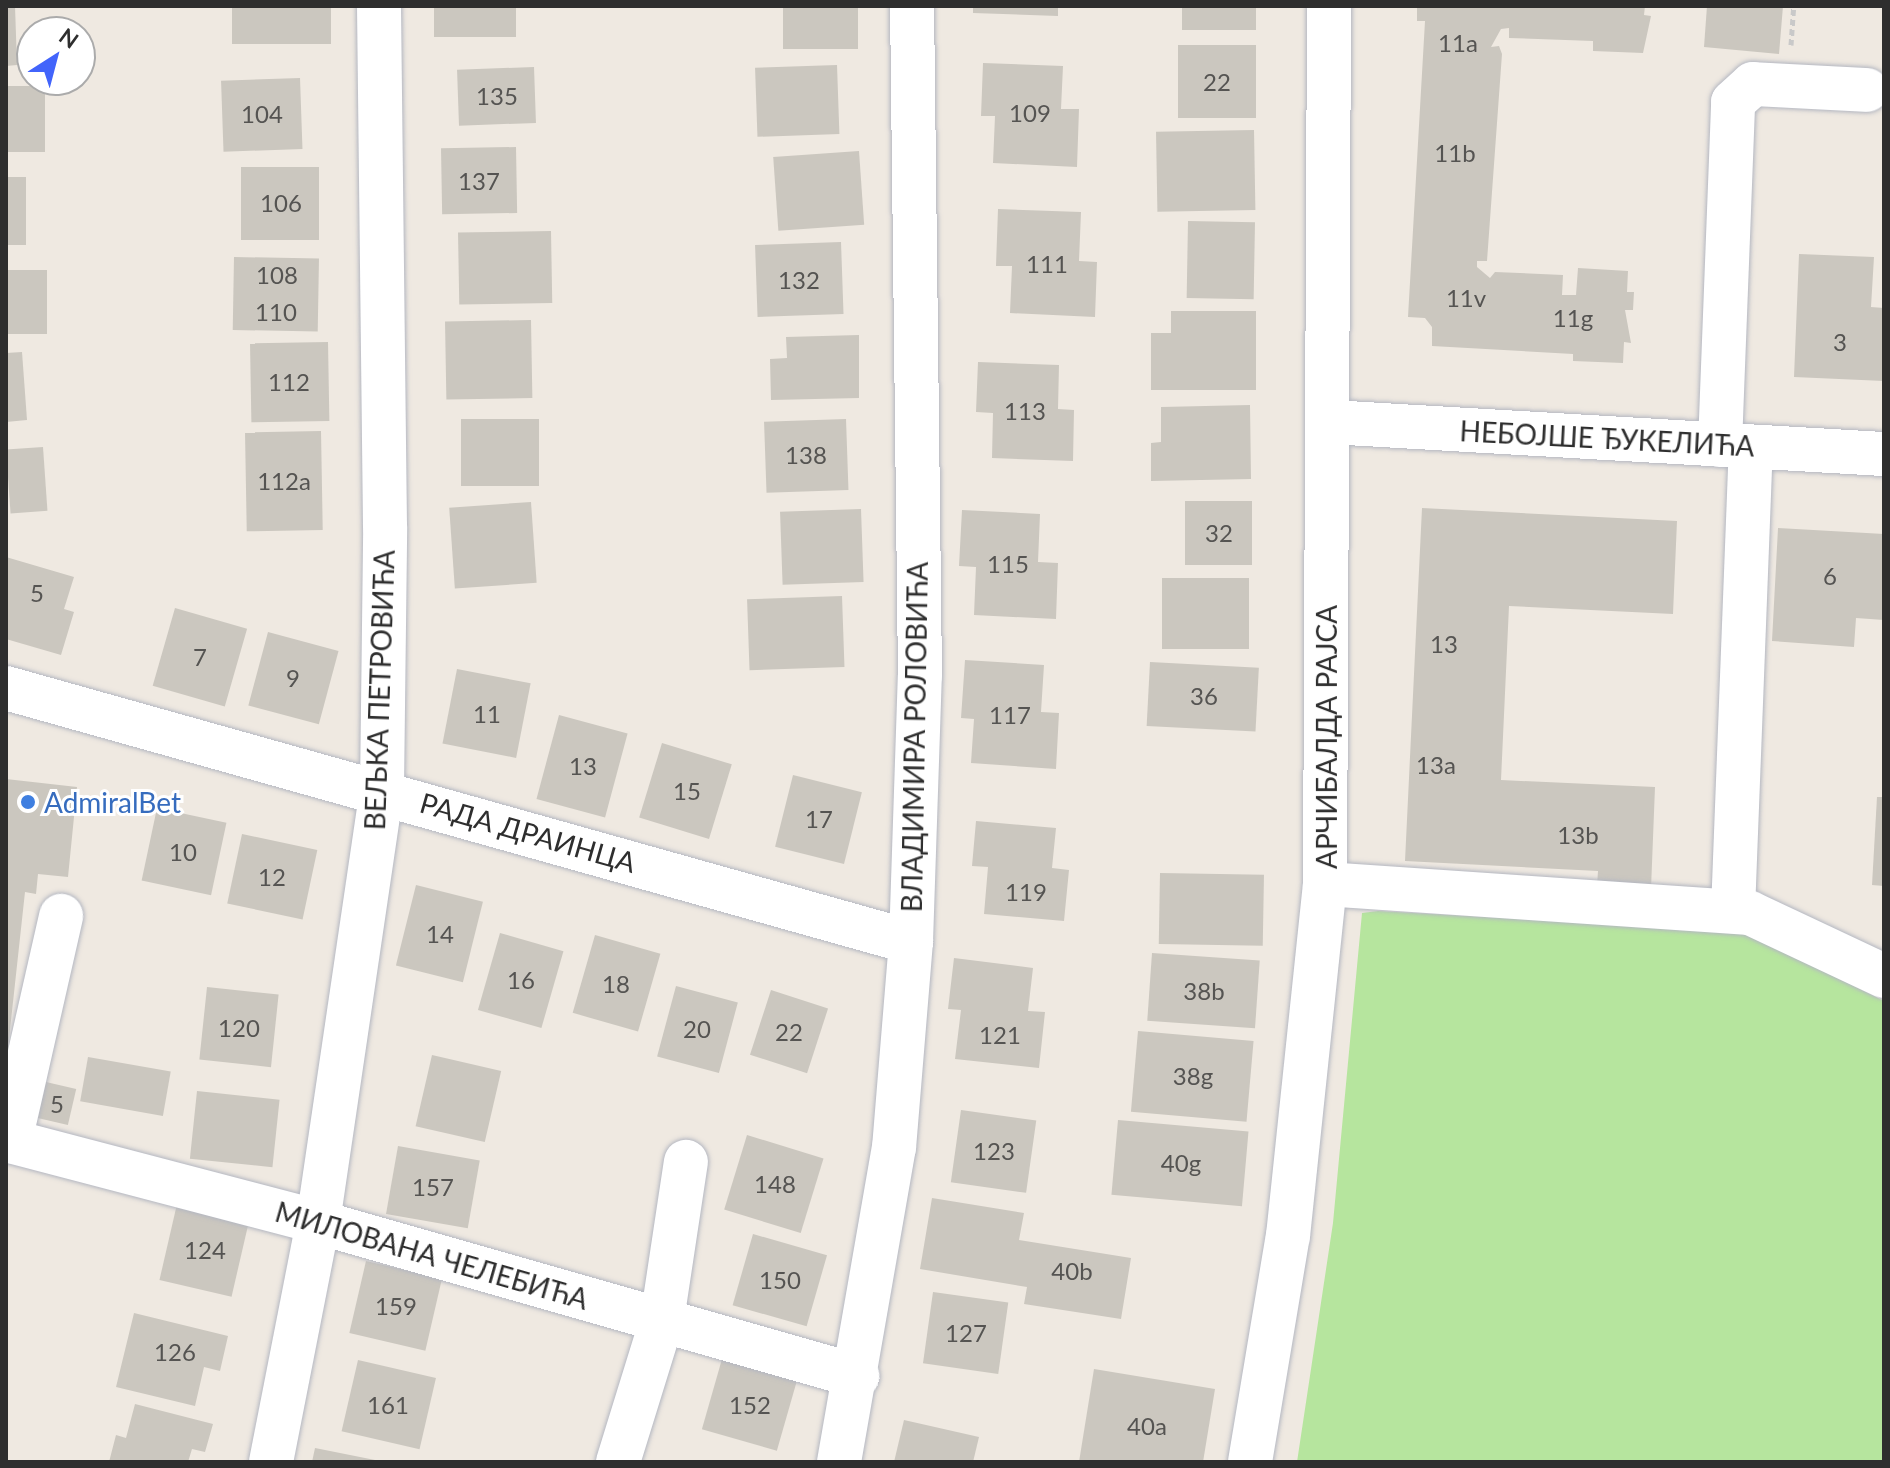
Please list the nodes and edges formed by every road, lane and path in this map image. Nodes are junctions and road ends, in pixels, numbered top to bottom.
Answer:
1 (379, 6) edge
2 (912, 6) edge
3 (1329, 6) edge
4 (1867, 90) dead end
5 (1330, 422) junction
6 (1735, 446) junction
7 (1884, 454) edge
8 (6, 688) edge
9 (382, 789) junction
10 (1325, 884) junction
11 (1733, 911) junction
12 (61, 916) dead end
13 (911, 942) junction
14 (1884, 976) edge
15 (8, 1141) edge
16 (686, 1162) dead end
17 (318, 1222) junction
18 (662, 1320) junction
19 (857, 1376) junction
20 (271, 1462) edge
21 (618, 1462) edge
22 (839, 1462) edge
23 (1250, 1462) edge

1 - 9 street, ВЕЉКА ПЕТРОВИЋА
2 - 13 street, ВЛАДИМИРА РОЛОВИЋА
3 - 5 street, АРЧИБАЛДА РАЈСА
4 - 6 street
5 - 6 street, НЕБОЈШЕ ЂУКЕЛИЋА
5 - 10 street, АРЧИБАЛДА РАЈСА
6 - 7 street, НЕБОЈШЕ ЂУКЕЛИЋА
6 - 11 street
8 - 9 street, РАДА ДРАИНЦА
9 - 13 street, РАДА ДРАИНЦА
9 - 17 street, ВЕЉКА ПЕТРОВИЋА
10 - 11 street
10 - 23 street, АРЧИБАЛДА РАЈСА
11 - 14 street
12 - 15 street
13 - 19 street, ВЛАДИМИРА РОЛОВИЋА
15 - 17 street, МИЛОВАНА ЧЕЛЕБИЋА
16 - 18 street
17 - 18 street, МИЛОВАНА ЧЕЛЕБИЋА
17 - 20 street, ВЕЉКА ПЕТРОВИЋА
18 - 19 street, МИЛОВАНА ЧЕЛЕБИЋА
18 - 21 street
19 - 22 street, ВЛАДИМИРА РОЛОВИЋА

